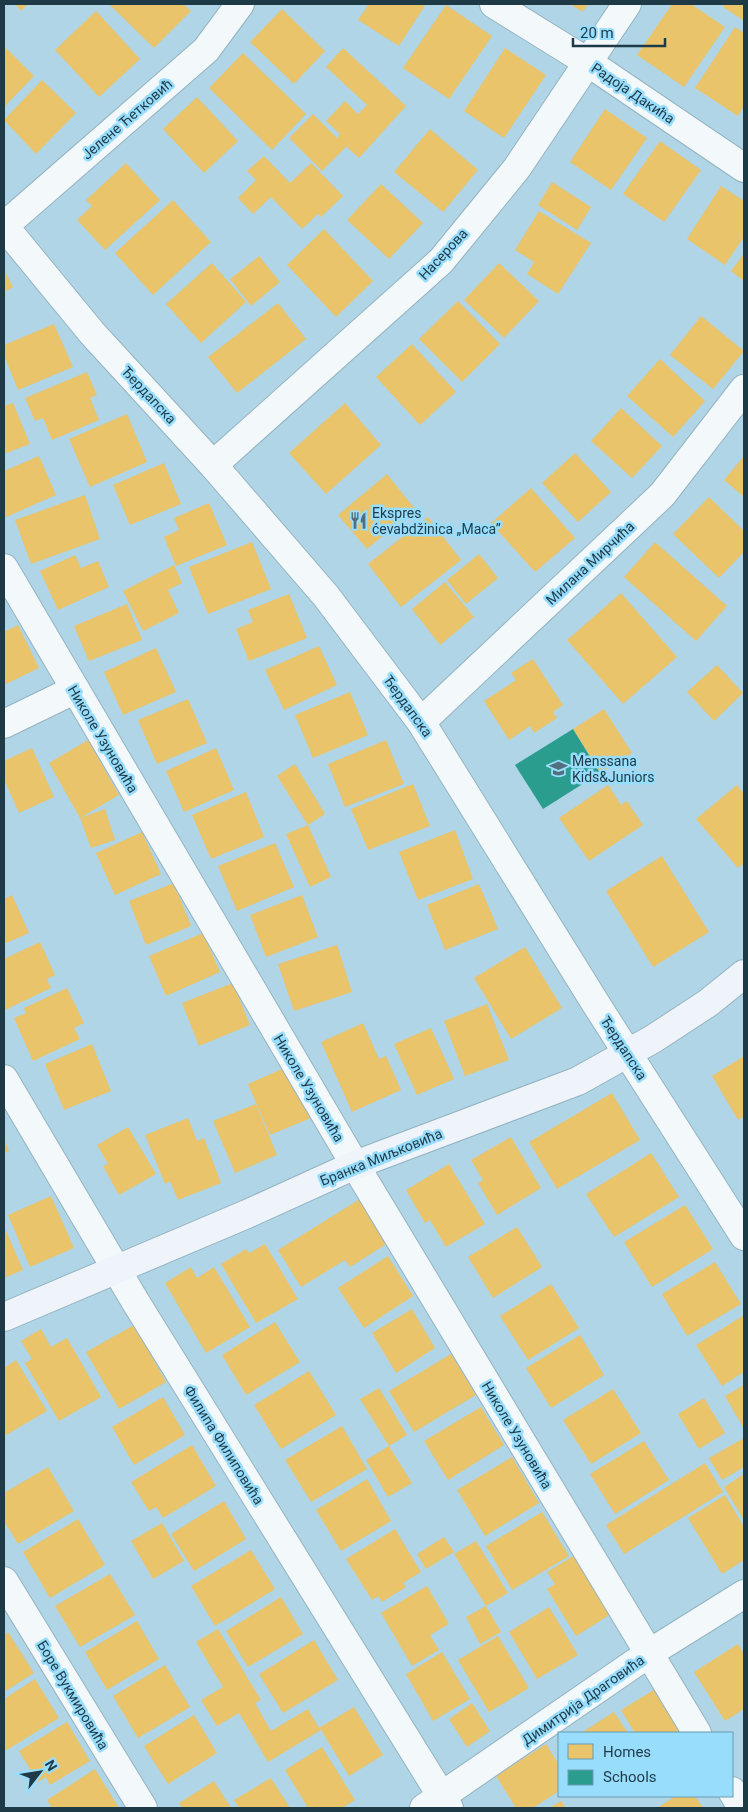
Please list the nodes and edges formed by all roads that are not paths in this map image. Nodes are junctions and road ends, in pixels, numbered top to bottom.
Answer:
1 (240, 4) edge
2 (494, 4) edge
3 (627, 4) edge
4 (589, 63) junction
5 (744, 168) edge
6 (4, 226) edge
7 (744, 389) edge
8 (213, 465) junction
9 (4, 568) edge
10 (74, 690) junction
11 (421, 722) junction
12 (4, 724) edge
13 (744, 974) edge
14 (628, 1055) junction
15 (4, 1079) edge
16 (355, 1165) junction
17 (744, 1236) edge
18 (117, 1271) junction
19 (4, 1317) edge
20 (4, 1581) edge
21 (744, 1594) edge
22 (648, 1654) junction
23 (695, 1732) edge
24 (733, 1793) edge
25 (438, 1805) edge
26 (143, 1808) edge
27 (742, 1808) edge

1 - 6 street, Јелене Ћетковић
2 - 4 street, Радоја Дакића
3 - 4 street, Насерова
4 - 5 street, Радоја Дакића
4 - 8 street, Насерова
6 - 8 street, Ђердапска
7 - 11 street, Милана Мирчића
8 - 11 street, Ђердапска
9 - 10 street, Николе Узуновића
10 - 12 street
10 - 16 street, Николе Узуновића
11 - 14 street, Ђердапска
13 - 14 street, Бранка Миљковића
14 - 16 street, Бранка Миљковића
14 - 17 street, Ђердапска
15 - 18 street, Филипа Филиповића
16 - 18 street, Бранка Миљковића
16 - 22 street, Николе Узуновића
18 - 19 street, Бранка Миљковића
18 - 25 street, Филипа Филиповића
20 - 26 street, Боре Вукмировића
21 - 22 street, Димитрија Драговића
22 - 23 street, Николе Узуновића
22 - 25 street, Димитрија Драговића
24 - 27 street

